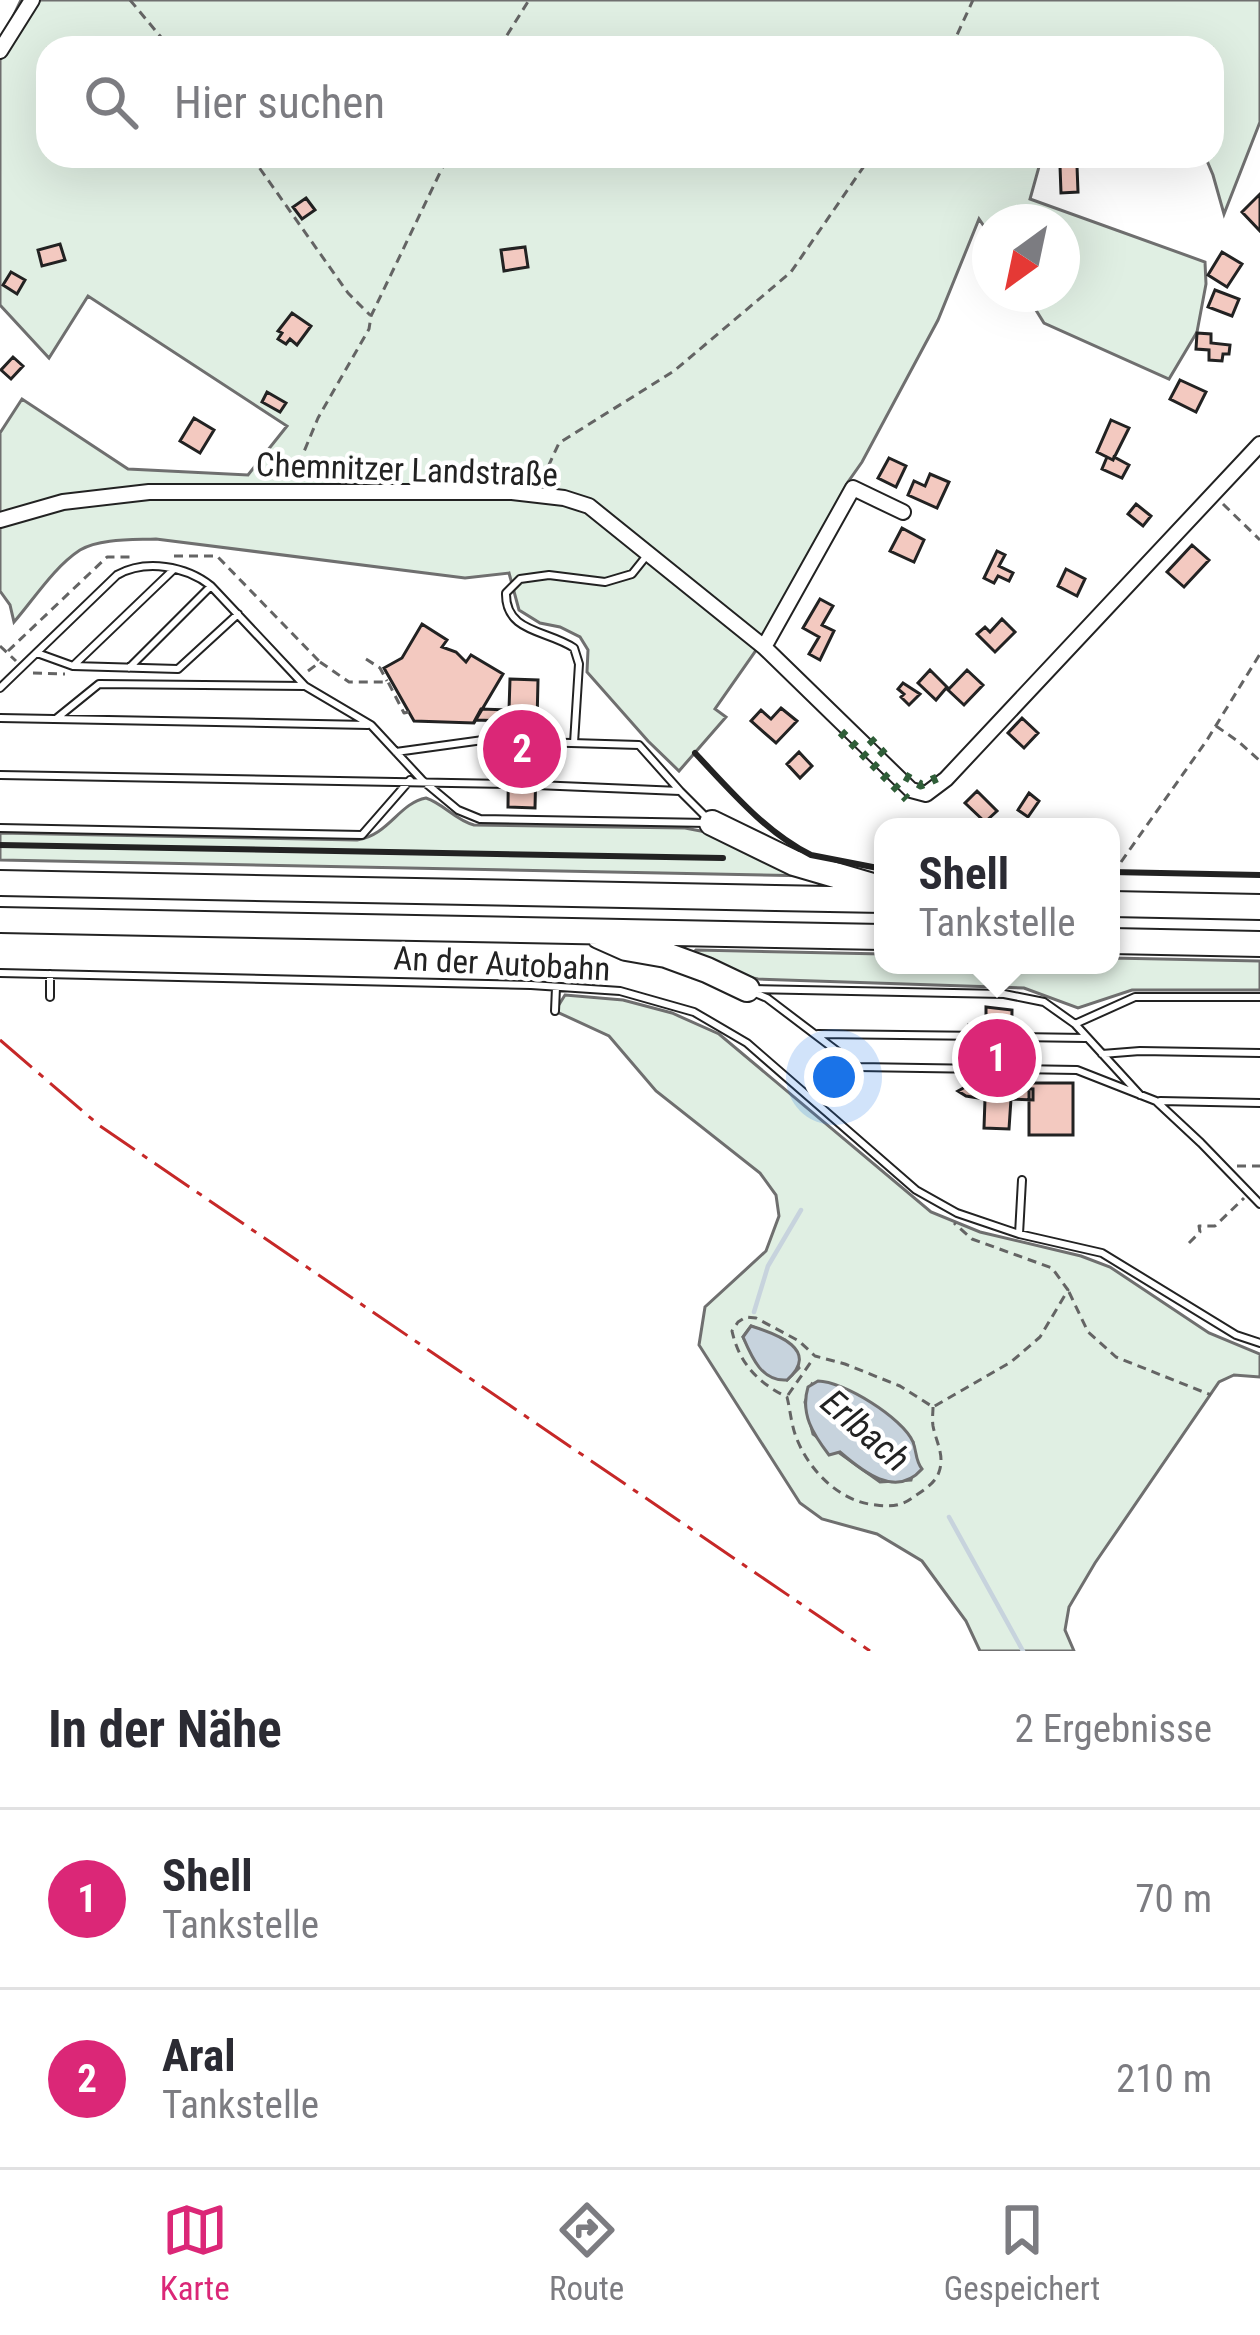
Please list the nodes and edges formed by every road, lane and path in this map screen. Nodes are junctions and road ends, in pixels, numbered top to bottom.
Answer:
1 (32, 0) edge
2 (130, 0) edge
3 (529, 0) edge
4 (973, 0) edge
5 (160, 36) edge
6 (507, 36) edge
7 (956, 36) edge
8 (0, 51) edge
9 (259, 168) edge
10 (442, 168) edge
11 (863, 168) edge
12 (371, 316) junction
13 (1260, 444) edge
14 (287, 491) junction
15 (536, 493) junction
16 (1213, 494) junction
17 (903, 512) dead end
18 (0, 520) edge
19 (1260, 540) edge
20 (648, 554) junction
21 (175, 567) junction
22 (211, 586) junction
23 (238, 614) junction
24 (764, 647) junction
25 (36, 653) junction
26 (1260, 654) edge
27 (366, 659) dead end
28 (73, 666) junction
29 (129, 668) junction
30 (388, 682) dead end
31 (305, 686) junction
32 (0, 688) edge
33 (0, 718) edge
34 (55, 719) junction
35 (371, 725) junction
36 (1216, 726) junction
37 (509, 741) dead end
38 (537, 742) dead end
39 (574, 743) junction
40 (396, 752) junction
41 (1260, 761) edge
42 (0, 775) edge
43 (410, 780) junction
44 (422, 780) junction
45 (508, 784) dead end
46 (536, 785) dead end
47 (680, 791) junction
48 (712, 823) junction
49 (0, 828) edge
50 (1121, 862) dead end
51 (0, 883) edge
52 (874, 886) edge
53 (874, 900) edge
54 (1120, 904) edge
55 (1260, 907) edge
56 (0, 920) edge
57 (586, 930) junction
58 (874, 937) edge
59 (1120, 941) edge
60 (1260, 944) edge
61 (0, 973) edge
62 (50, 974) junction
63 (556, 987) junction
64 (747, 989) junction
65 (50, 997) dead end
66 (1260, 998) edge
67 (555, 1011) dead end
68 (1075, 1024) junction
69 (814, 1034) junction
70 (986, 1036) dead end
71 (1011, 1037) dead end
72 (1087, 1038) junction
73 (1260, 1053) edge
74 (1102, 1054) junction
75 (986, 1069) dead end
76 (1011, 1069) dead end
77 (1140, 1095) junction
78 (1156, 1101) junction
79 (1260, 1103) edge
80 (1223, 1166) junction
81 (1260, 1166) edge
82 (1022, 1180) dead end
83 (1249, 1192) junction
84 (1260, 1204) edge
85 (944, 1214) dead end
86 (1019, 1234) junction
87 (1189, 1243) dead end
88 (1068, 1290) junction
89 (1260, 1343) edge
90 (815, 1356) junction
91 (1211, 1395) dead end
92 (787, 1397) junction
93 (933, 1407) junction

1 - 8 street
2 - 5 path
3 - 6 path
4 - 7 path
9 - 12 path
10 - 12 path
11 - 15 path
12 - 14 path
13 - 16 street, Chemnitzer Landstraße
14 - 15 street, Chemnitzer Landstraße
14 - 18 street, Chemnitzer Landstraße
15 - 20 street, Chemnitzer Landstraße
16 - 19 path
16 - 24 street, Chemnitzer Landstraße
17 - 24 street
20 - 24 street, Chemnitzer Landstraße
20 - 39 lane
21 - 22 lane
21 - 25 lane
21 - 28 lane
22 - 23 lane
22 - 29 lane
23 - 29 lane
23 - 31 lane
25 - 28 lane
25 - 32 lane
26 - 36 path
27 - 30 path
28 - 29 lane
31 - 34 lane
31 - 35 lane
33 - 34 lane
34 - 35 lane
35 - 40 lane
36 - 41 path
36 - 50 path
37 - 40 lane
38 - 39 lane
39 - 47 lane
40 - 44 lane
42 - 43 lane
43 - 44 lane
43 - 49 lane
44 - 45 lane
44 - 48 lane
46 - 47 lane
47 - 48 lane
48 - 52 highway
51 - 53 highway
54 - 55 highway
56 - 57 highway
57 - 58 highway
57 - 64 highway
59 - 60 highway
61 - 62 lane, An der Autobahn
62 - 63 lane, An der Autobahn
62 - 65 lane
63 - 67 lane
63 - 86 lane, An der Autobahn
64 - 68 lane
64 - 69 lane
66 - 68 lane
68 - 72 lane
69 - 70 lane
69 - 75 lane
71 - 72 lane
72 - 74 lane
73 - 74 lane
74 - 77 lane
76 - 77 lane
77 - 78 lane
78 - 79 lane
78 - 80 lane
80 - 81 path
80 - 83 lane
82 - 86 lane
83 - 84 lane
83 - 87 path
85 - 88 path
86 - 89 lane, An der Autobahn
88 - 91 path
88 - 93 path
90 - 92 path
90 - 92 path
90 - 93 path
92 - 93 path

